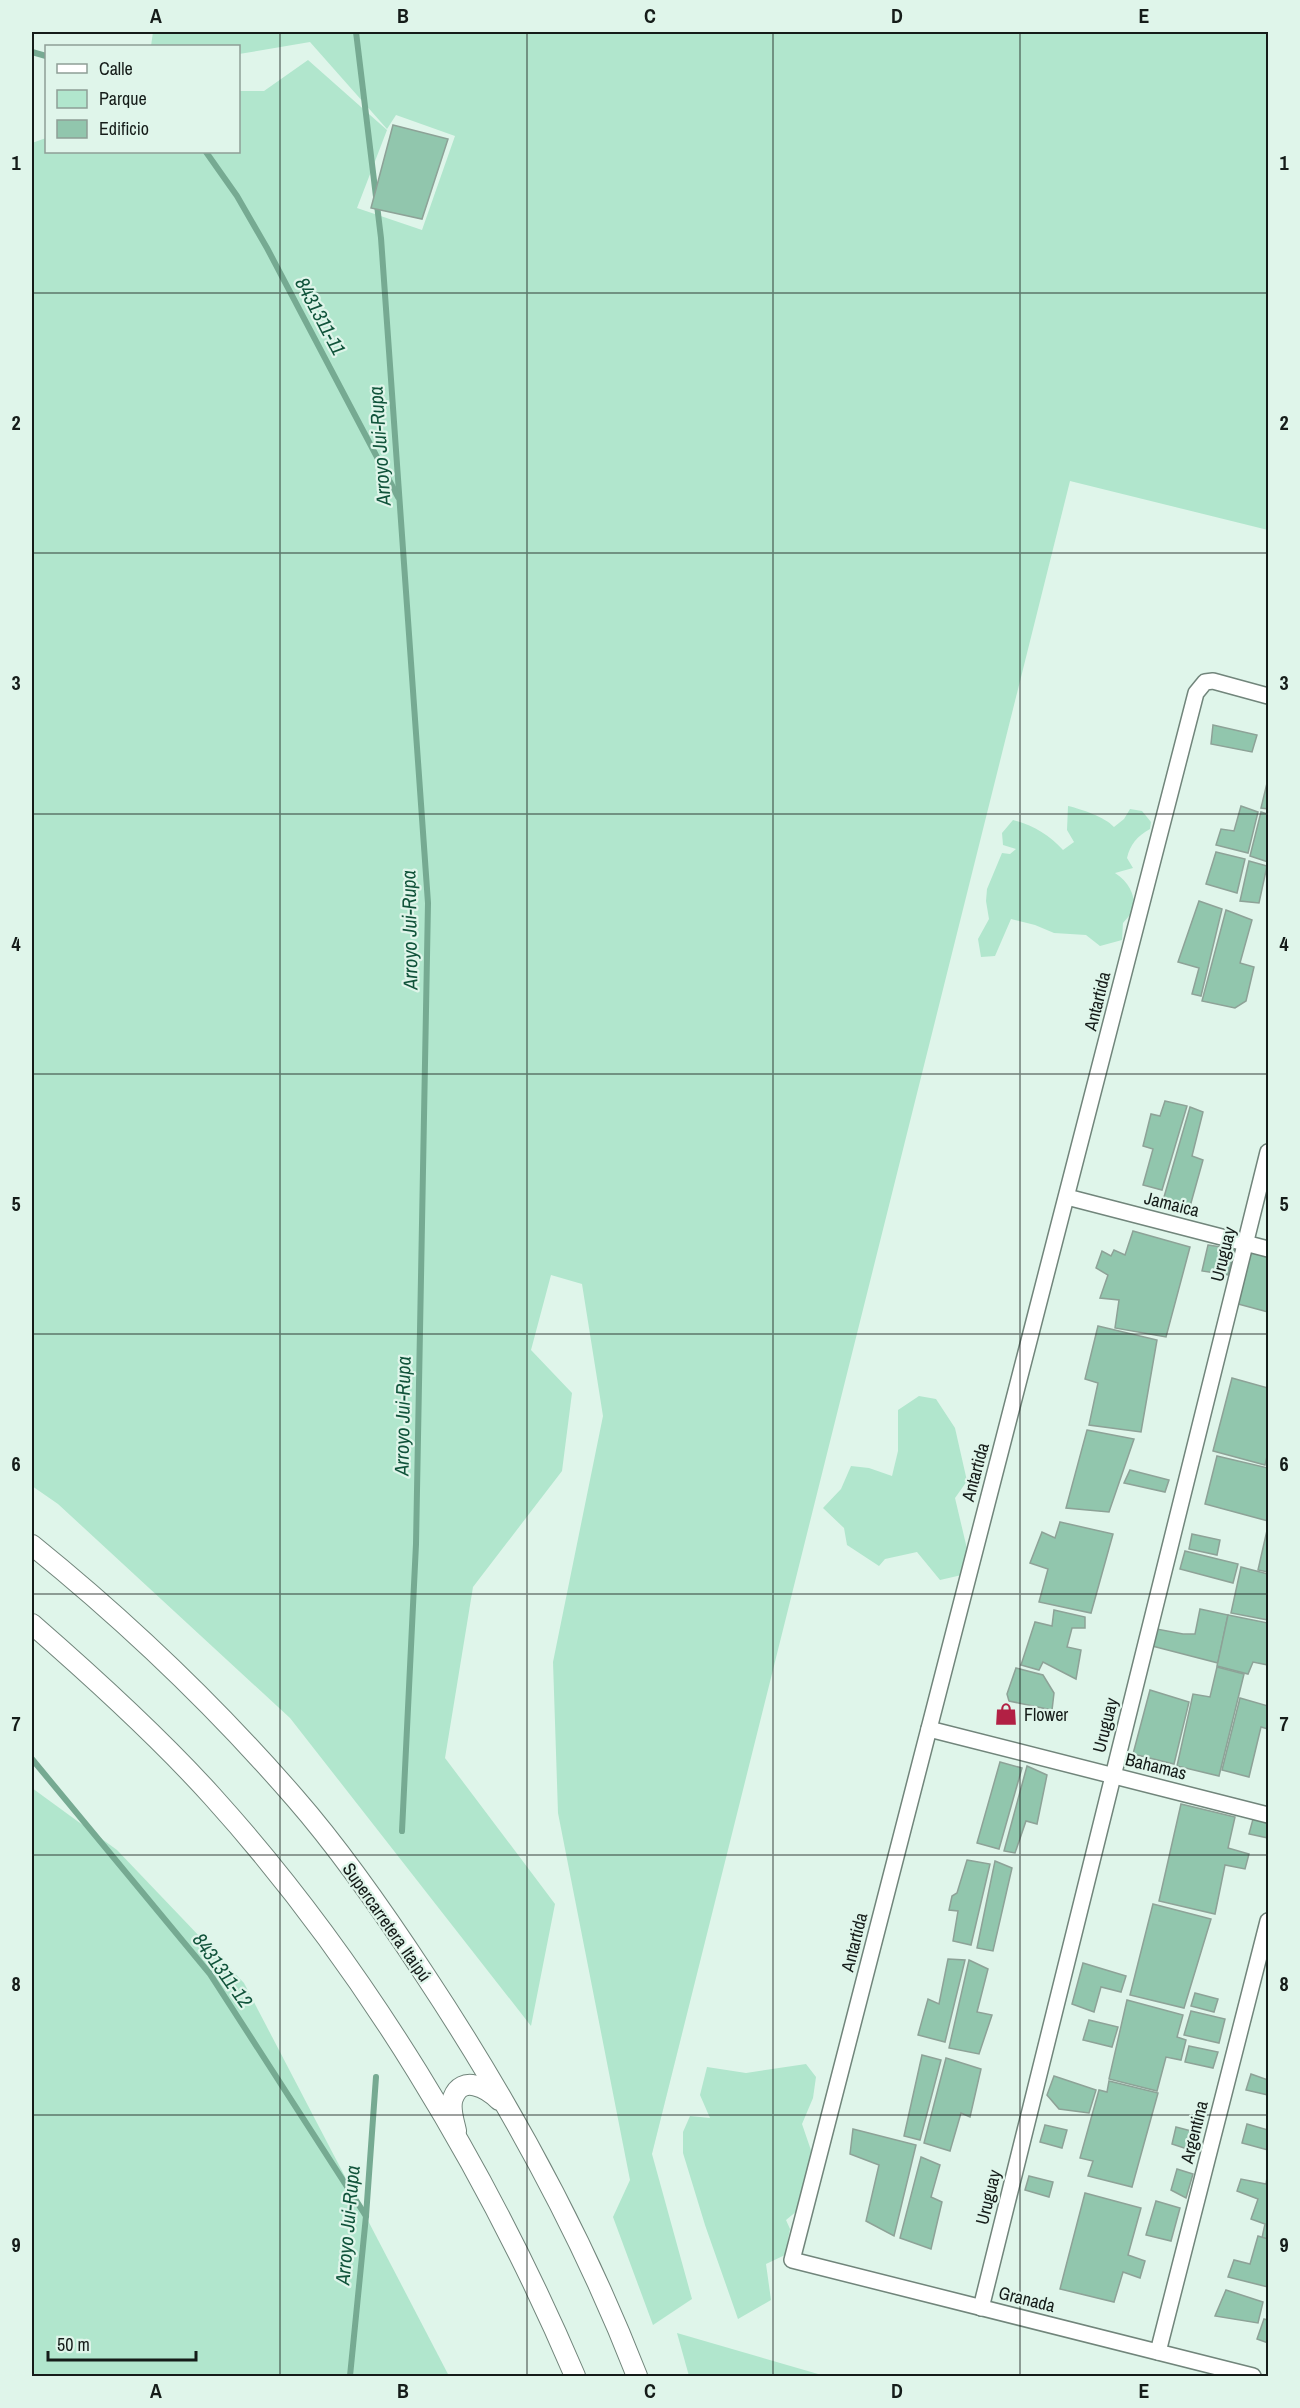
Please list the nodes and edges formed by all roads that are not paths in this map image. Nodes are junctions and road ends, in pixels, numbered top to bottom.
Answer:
1 (1269, 696) edge
2 (1269, 1152) edge
3 (1067, 1197) junction
4 (1246, 1243) junction
5 (1269, 1249) edge
6 (32, 1545) edge
7 (32, 1624) edge
8 (929, 1729) junction
9 (1113, 1776) junction
10 (1269, 1815) edge
11 (1269, 1921) edge
12 (512, 2112) junction
13 (459, 2143) junction
14 (792, 2260) joint
15 (981, 2308) junction
16 (1158, 2352) junction
17 (575, 2376) edge
18 (637, 2376) edge
19 (1253, 2376) edge

1 - 3 street, Antartida
2 - 4 street, Uruguay
3 - 4 street, Jamaica
3 - 8 street, Antartida
4 - 5 street, Jamaica
4 - 9 street, Uruguay
6 - 12 street, Supercarretera Itaipú
7 - 13 street
8 - 9 street, Bahamas
8 - 14 street, Antartida
9 - 10 street, Bahamas
9 - 15 street, Uruguay
11 - 16 street, Argentina
12 - 13 street
12 - 18 street, Supercarretera Itaipú
13 - 17 street
14 - 15 street, Granada
15 - 16 street, Granada
16 - 19 street, Granada

